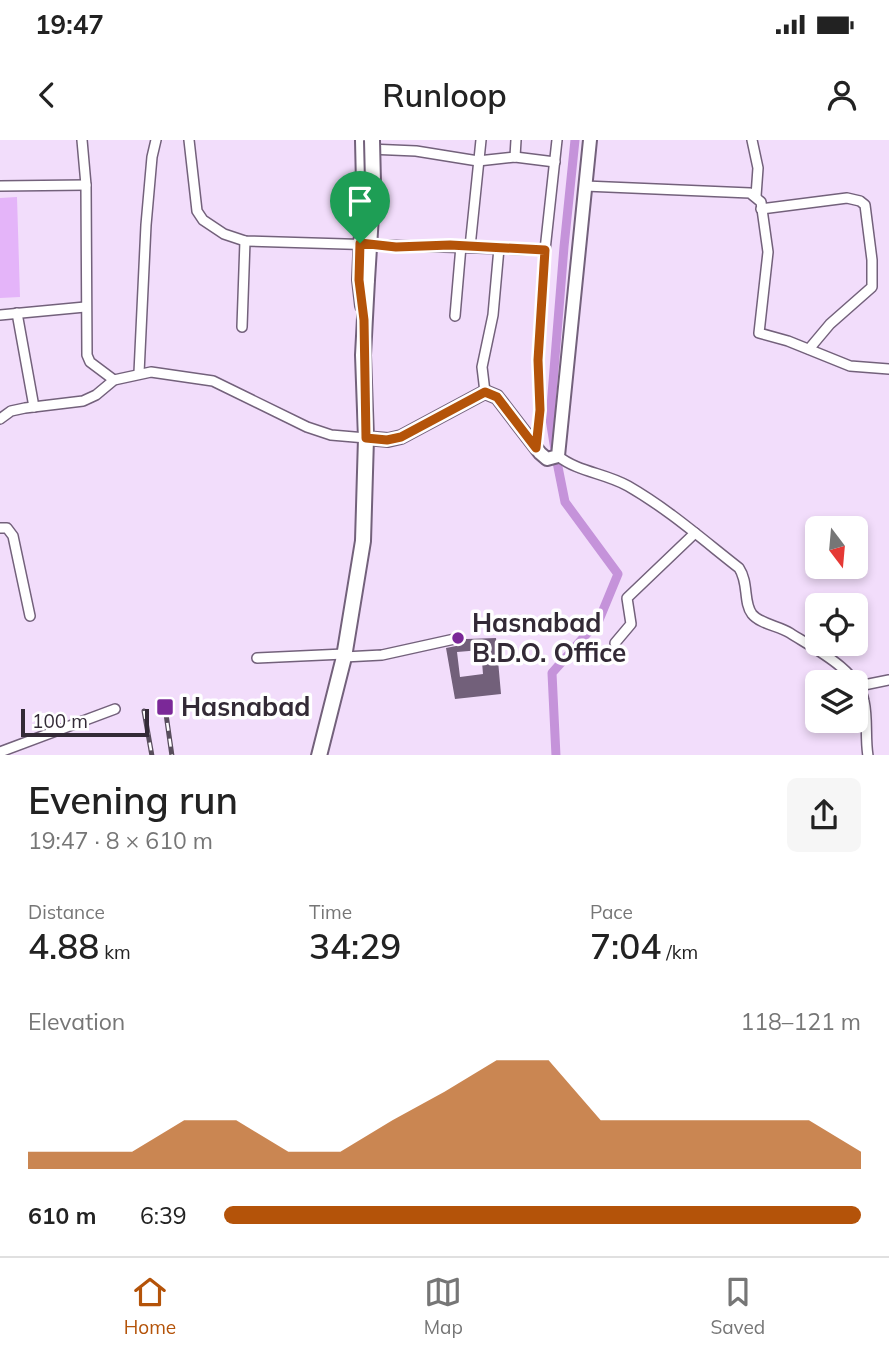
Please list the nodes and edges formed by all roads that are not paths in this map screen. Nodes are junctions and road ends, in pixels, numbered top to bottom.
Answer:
1 (82, 140) edge
2 (156, 140) edge
3 (189, 140) edge
4 (481, 140) edge
5 (516, 140) edge
6 (557, 140) edge
7 (590, 140) edge
8 (752, 140) edge
9 (369, 143) edge
10 (515, 157) junction
11 (478, 161) junction
12 (555, 162) junction
13 (86, 185) junction
14 (0, 186) edge
15 (585, 187) junction
16 (757, 196) junction
17 (761, 209) junction
18 (246, 240) junction
19 (360, 243) junction
20 (375, 245) junction
21 (466, 247) junction
22 (499, 248) junction
23 (545, 250) junction
24 (85, 307) junction
25 (17, 313) junction
26 (0, 315) edge
27 (454, 316) dead end
28 (364, 320) junction
29 (242, 327) dead end
30 (809, 349) junction
31 (889, 369) edge
32 (139, 373) junction
33 (114, 380) junction
34 (485, 392) junction
35 (34, 407) junction
36 (0, 419) edge
37 (366, 438) junction
38 (536, 448) junction
39 (558, 456) junction
40 (0, 528) edge
41 (695, 533) junction
42 (30, 616) dead end
43 (458, 638) dead end
44 (615, 643) dead end
45 (344, 656) junction
46 (257, 658) dead end
47 (842, 670) edge
48 (889, 680) edge
49 (868, 684) edge
50 (115, 709) dead end
51 (867, 733) edge
52 (0, 752) edge
53 (319, 755) edge
54 (868, 755) edge

1 - 13 street
2 - 32 street
3 - 18 street
4 - 11 street
5 - 10 street
6 - 12 street
7 - 15 street
8 - 16 street
9 - 11 street
9 - 19 street
9 - 20 street
9 - 28 main road, bridge
10 - 11 street
10 - 12 street
11 - 21 street
12 - 23 street
13 - 14 street
13 - 24 street
15 - 16 street
15 - 39 street
16 - 17 street
17 - 30 street
17 - 30 street
18 - 19 street
18 - 29 street
19 - 20 street
19 - 28 street
20 - 21 street
20 - 28 street
21 - 22 street
21 - 27 street
22 - 23 street
22 - 34 street
23 - 38 street
24 - 25 street
24 - 33 street
25 - 26 street
25 - 35 street
28 - 37 main road
30 - 31 street
32 - 33 street
32 - 37 street
33 - 35 street
34 - 37 street
34 - 38 street
35 - 36 street
37 - 45 main road
38 - 39 street
39 - 41 street
40 - 42 street
41 - 44 street
41 - 47 street
43 - 45 street
45 - 46 street
45 - 53 main road
48 - 49 street
50 - 52 street
51 - 54 street

